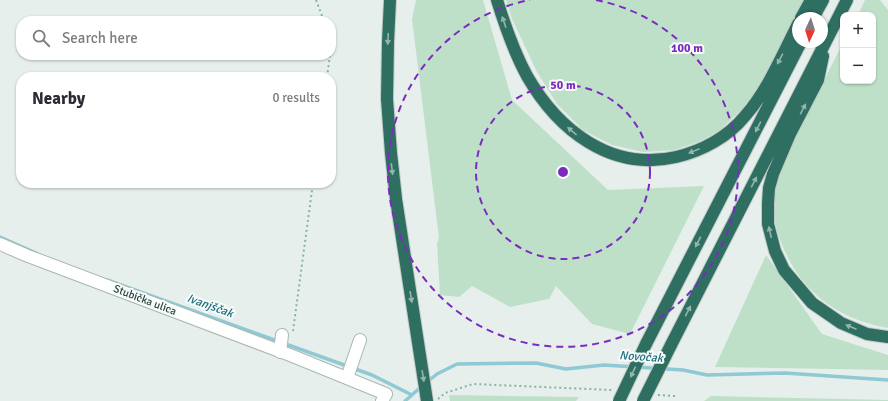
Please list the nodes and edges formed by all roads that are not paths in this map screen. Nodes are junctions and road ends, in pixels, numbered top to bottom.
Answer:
1 (390, 0) edge
2 (497, 0) edge
3 (811, 0) edge
4 (822, 0) edge
5 (847, 0) edge
6 (804, 12) edge
7 (816, 12) edge
8 (792, 35) edge
9 (828, 38) edge
10 (798, 48) edge
11 (823, 48) edge
12 (824, 48) edge
13 (0, 244) edge
14 (288, 334) road end
15 (888, 337) edge
16 (360, 340) dead end
17 (283, 352) junction
18 (347, 377) junction
19 (647, 398) edge
20 (382, 401) edge
21 (427, 401) edge
22 (619, 401) edge

1 -> 21 highway
8 -> 2 highway
3 - 6 highway
4 - 7 highway
5 - 9 highway
10 -> 22 highway, bridge
19 -> 11 highway, bridge
15 -> 12 highway
13 - 17 street, Stubička ulica
14 - 17 street
16 - 18 street
17 - 18 street, Stubička ulica
18 - 20 street, Stubička ulica

